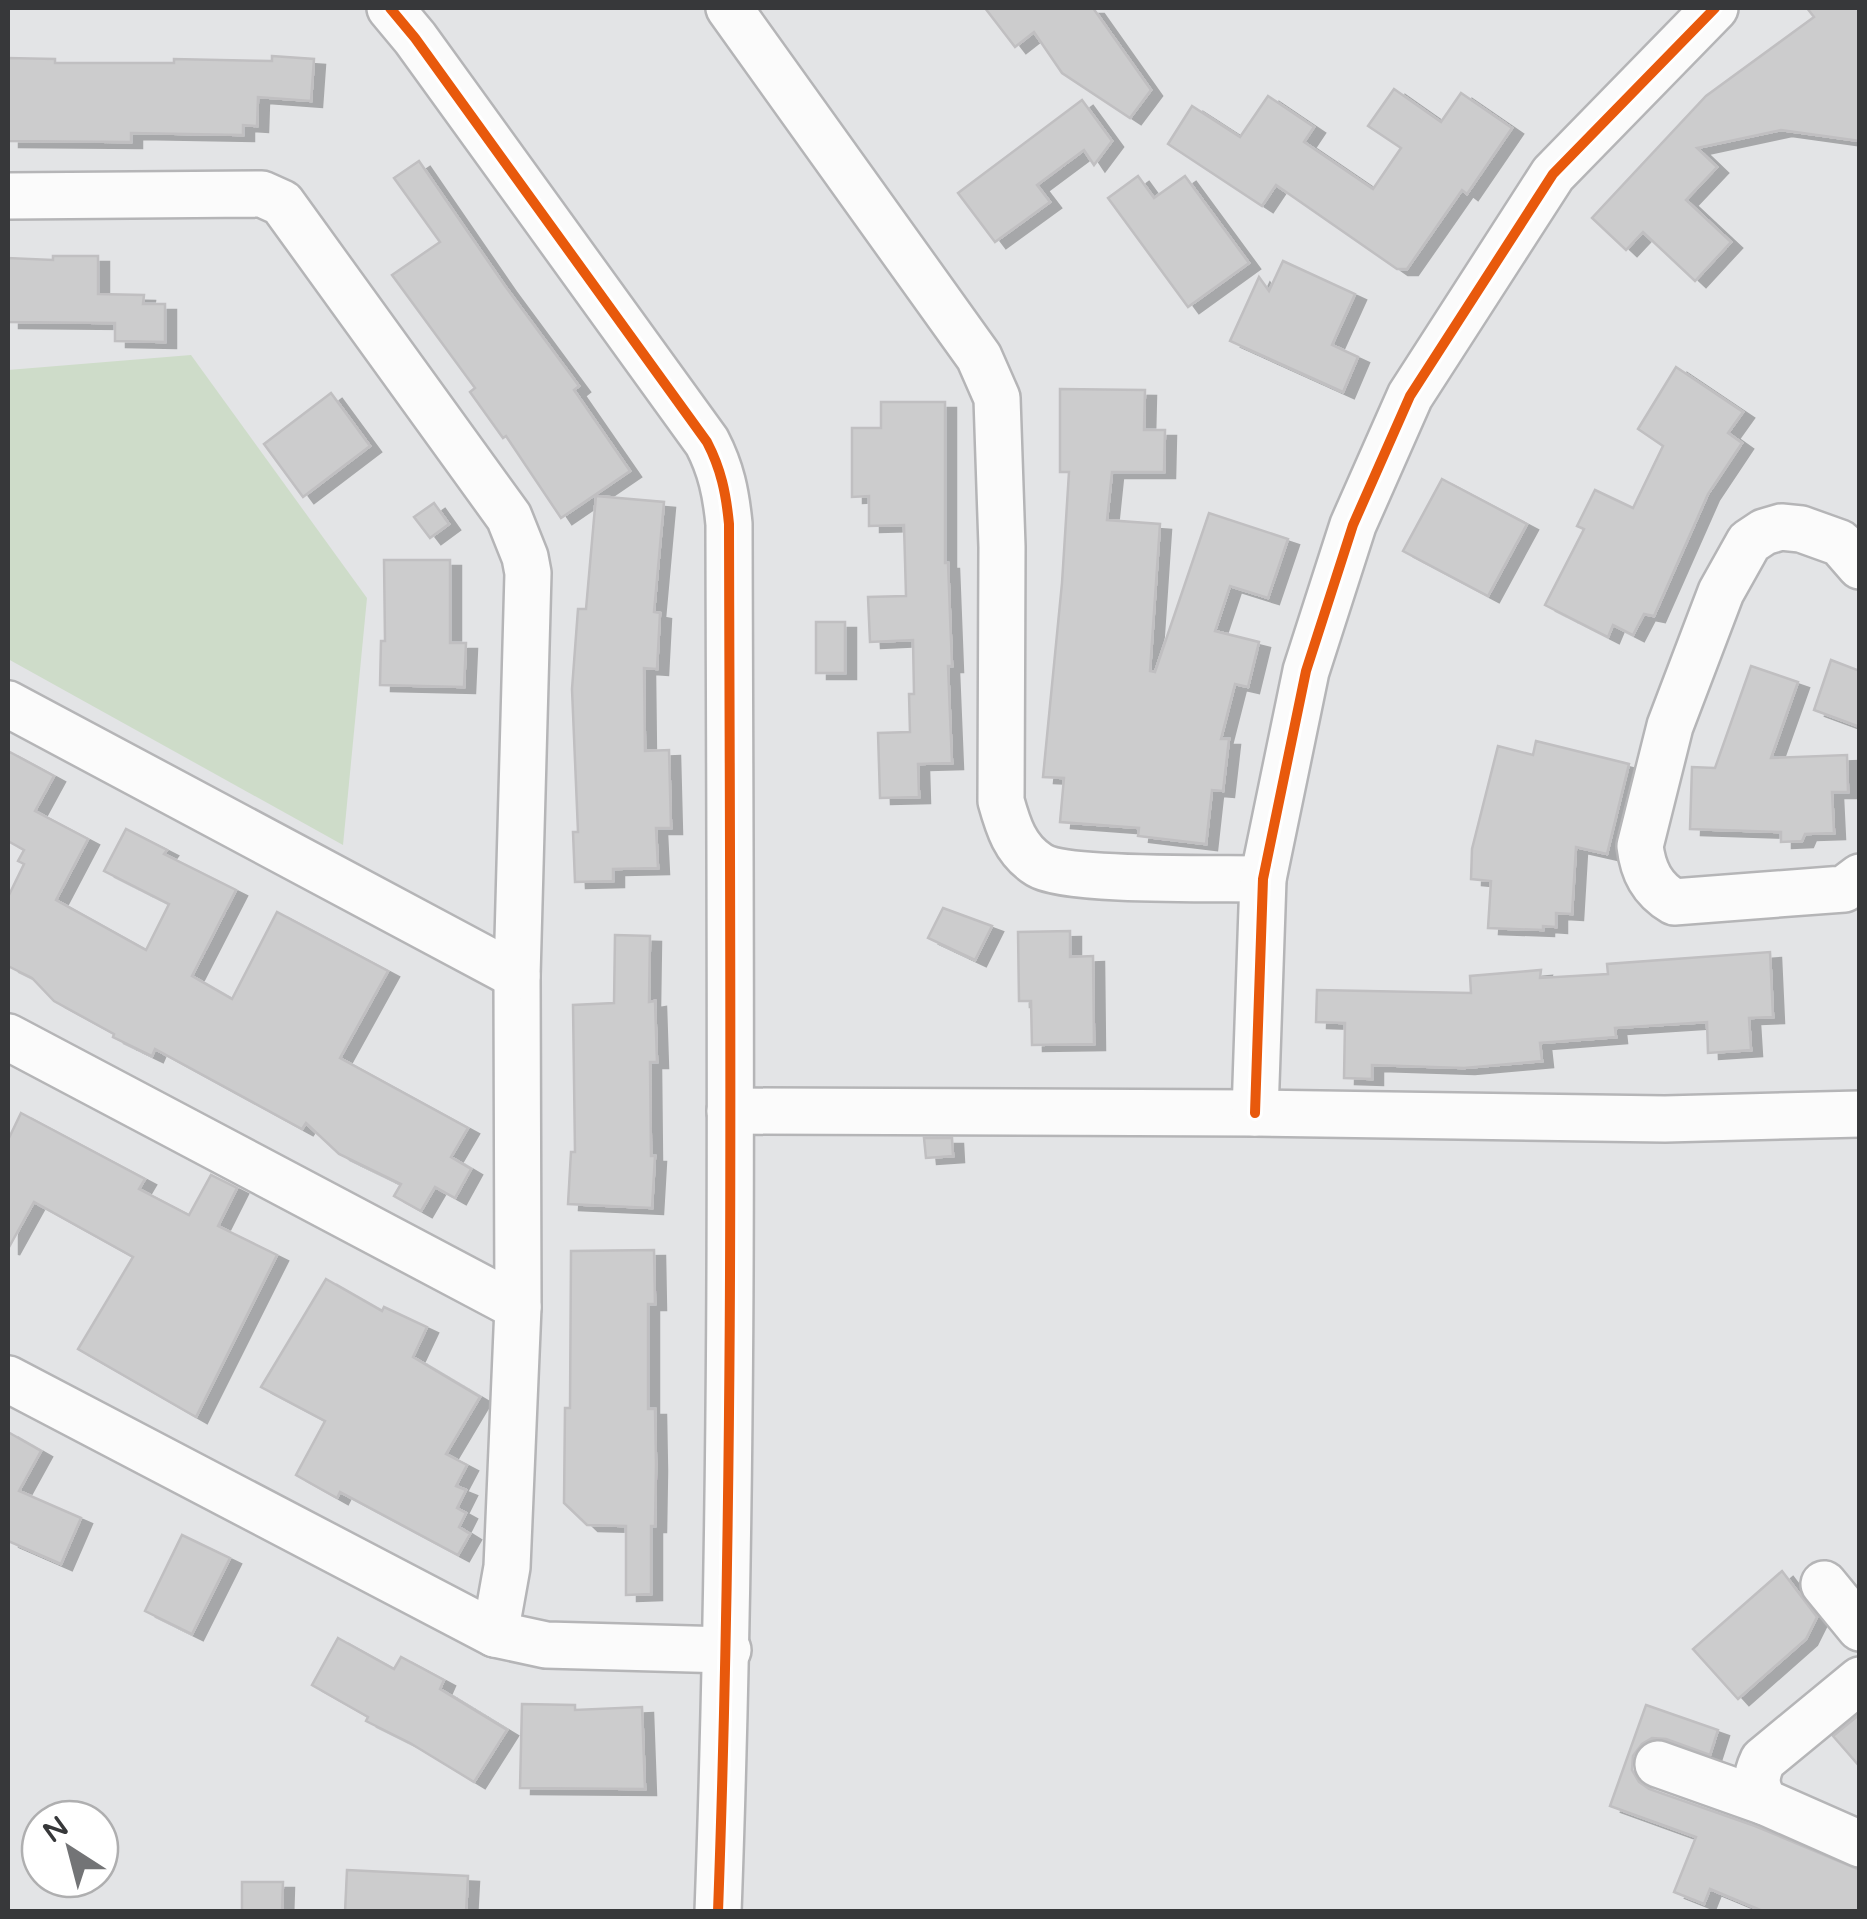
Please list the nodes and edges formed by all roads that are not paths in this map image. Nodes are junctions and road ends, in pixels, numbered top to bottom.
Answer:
1 (390, 8) edge
2 (728, 8) edge
3 (1716, 8) edge
4 (8, 196) edge
5 (1860, 566) edge
6 (8, 704) edge
7 (1860, 877) edge
8 (1263, 879) junction
9 (517, 976) junction
10 (8, 1037) edge
11 (730, 1111) junction
12 (1255, 1113) junction
13 (1860, 1114) edge
14 (518, 1307) junction
15 (8, 1379) edge
16 (1824, 1584) dead end
17 (1860, 1628) edge
18 (495, 1634) junction
19 (728, 1650) junction
20 (1860, 1680) edge
21 (1658, 1764) dead end
22 (1765, 1802) junction
23 (1860, 1844) edge
24 (718, 1912) edge

1 - 11 street
2 - 8 street
3 - 8 street
4 - 9 street
5 - 7 street
6 - 9 street
8 - 12 street
9 - 14 street
10 - 14 street
11 - 12 street
11 - 19 street
12 - 13 street
14 - 18 street
15 - 18 street
16 - 17 street
18 - 19 street
19 - 24 street
20 - 22 street
21 - 22 street
22 - 23 street

